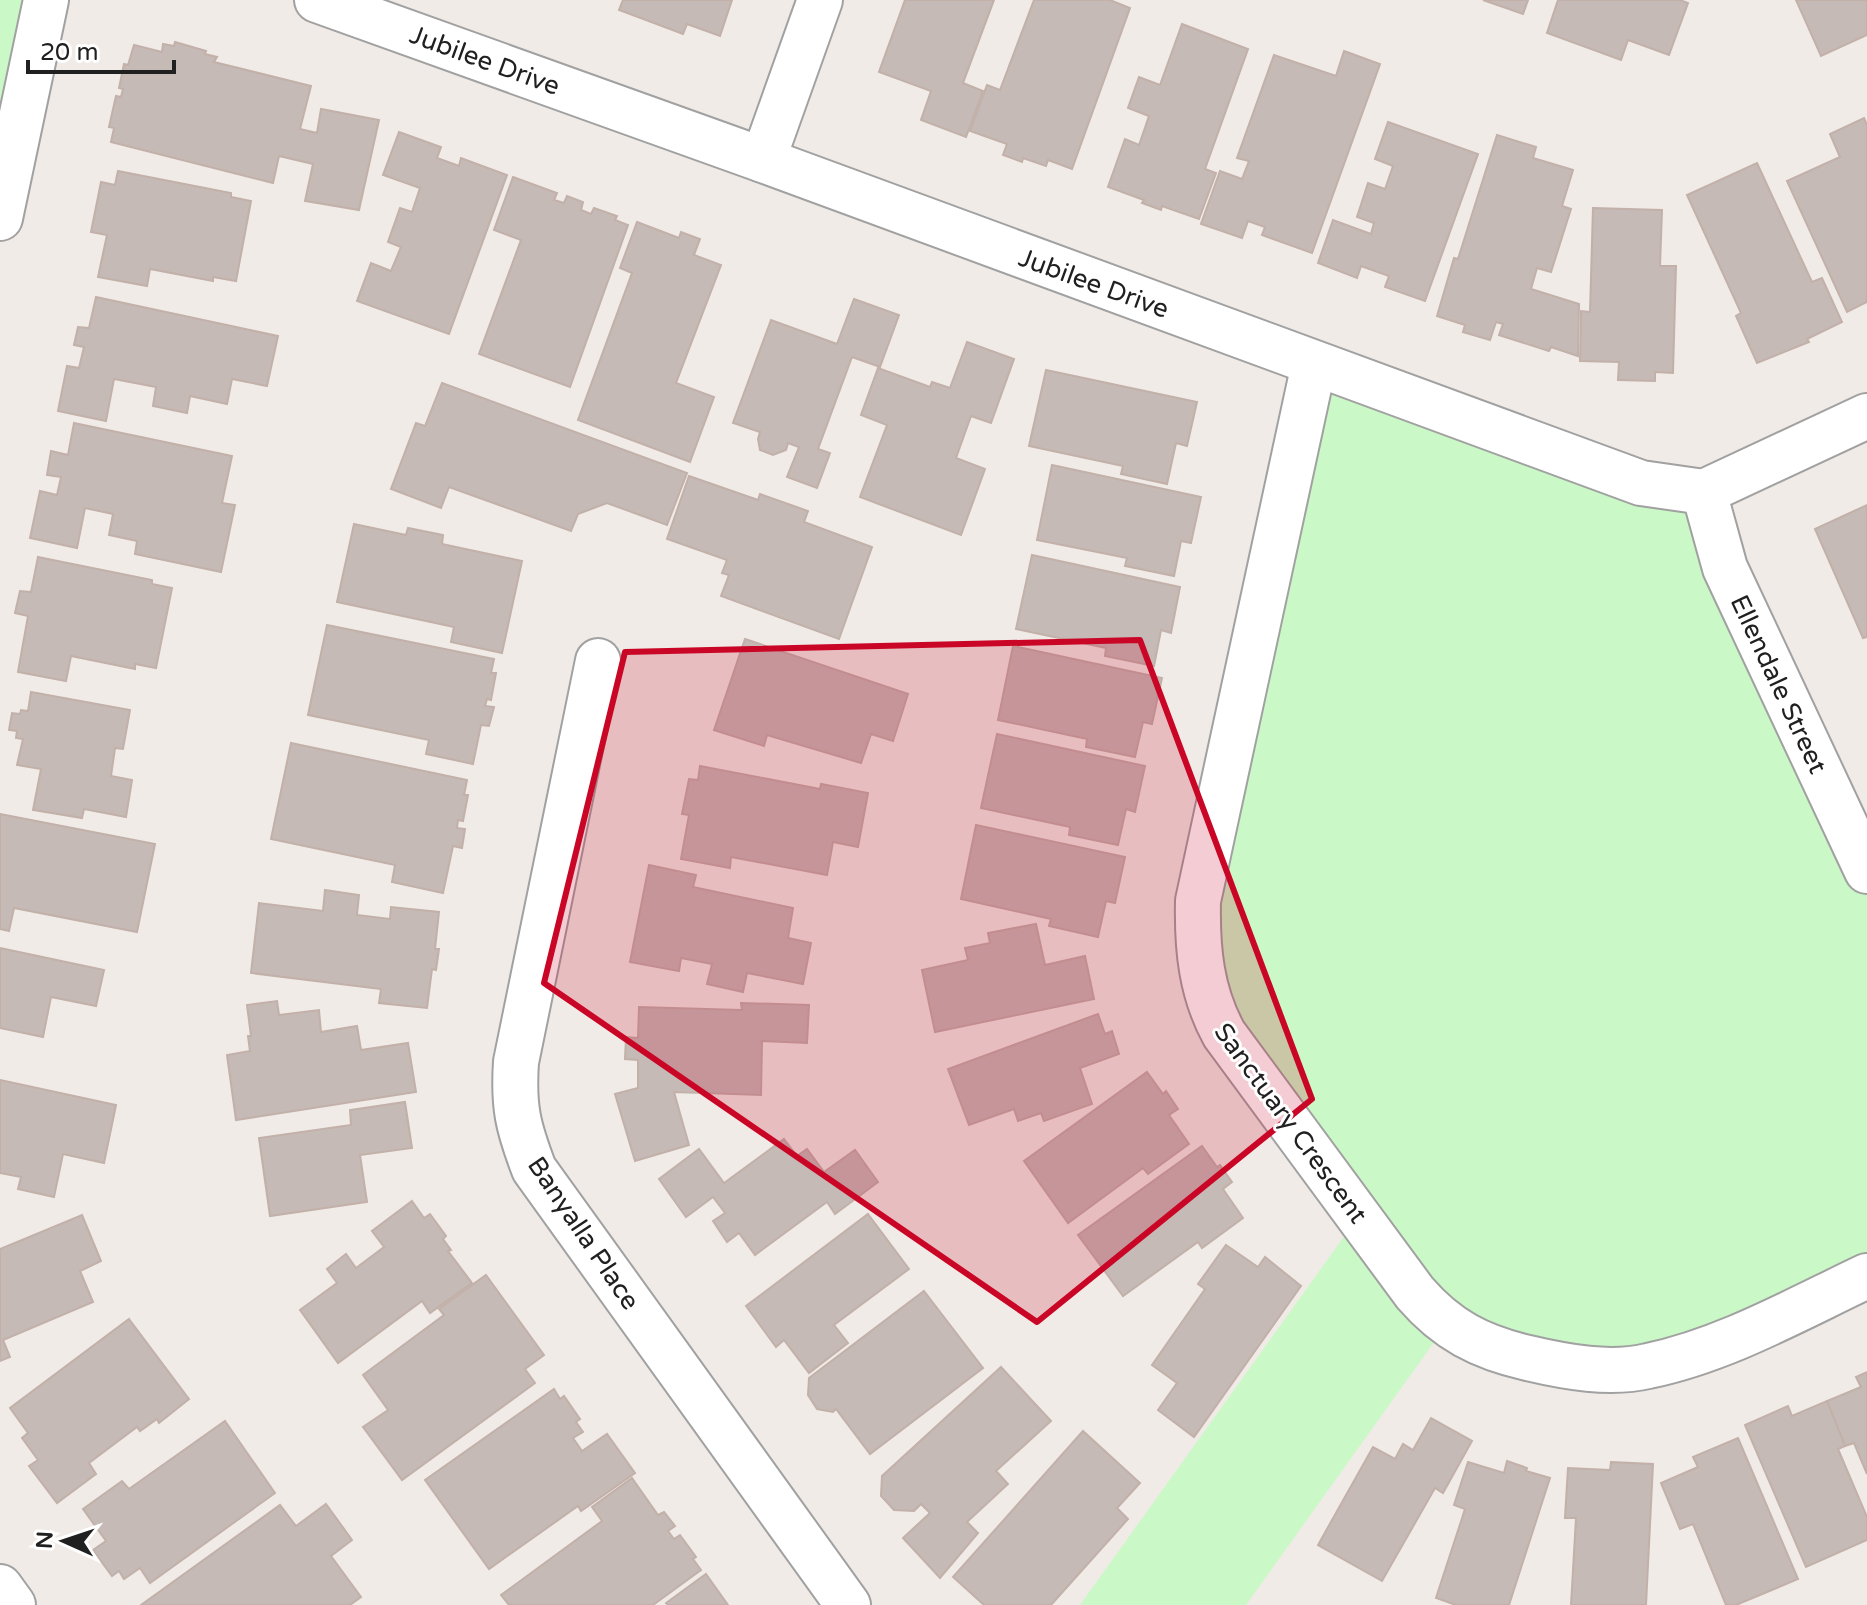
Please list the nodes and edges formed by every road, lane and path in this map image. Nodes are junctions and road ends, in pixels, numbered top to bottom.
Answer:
1 (46, 0) edge
2 (317, 0) edge
3 (820, 0) edge
4 (763, 160) junction
5 (0, 218) edge
6 (1314, 364) junction
7 (1867, 416) edge
8 (1704, 492) junction
9 (598, 661) dead end
10 (1867, 871) edge
11 (1867, 1276) edge
12 (0, 1587) edge
13 (13, 1605) edge
14 (848, 1605) edge

1 - 5 street
2 - 4 street, Jubilee Drive
3 - 4 street
4 - 6 street, Jubilee Drive
6 - 8 street, Jubilee Drive
6 - 11 street, Sanctuary Crescent
7 - 8 street
8 - 10 street, Ellendale Street
9 - 14 street, Banyalla Place
12 - 13 street

